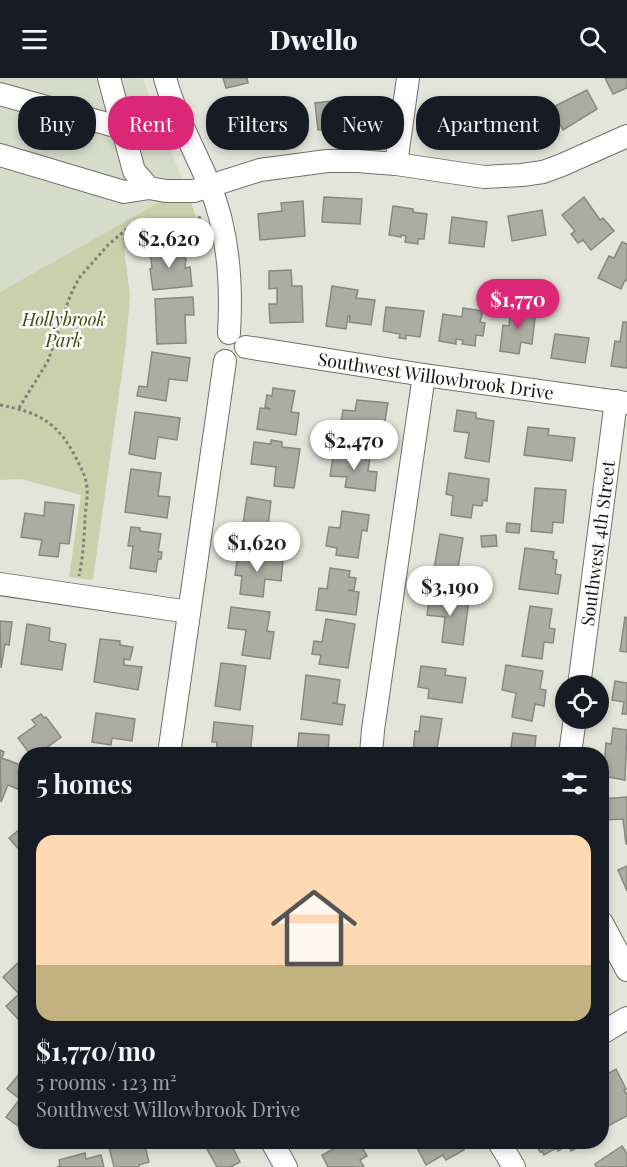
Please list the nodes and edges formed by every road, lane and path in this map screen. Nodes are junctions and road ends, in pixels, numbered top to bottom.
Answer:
1 (109, 78) edge
2 (165, 78) edge
3 (408, 78) edge
4 (0, 94) edge
5 (114, 96) edge
6 (108, 124) edge
7 (626, 139) edge
8 (128, 150) edge
9 (0, 155) edge
10 (396, 164) junction
11 (210, 186) junction
12 (149, 188) junction
13 (219, 212) junction
14 (237, 340) junction
15 (424, 375) junction
16 (622, 402) edge
17 (0, 405) edge
18 (19, 408) junction
19 (0, 584) edge
20 (75, 595) junction
21 (189, 612) junction
22 (581, 675) edge
23 (573, 729) edge
24 (170, 747) edge
25 (372, 747) edge
26 (571, 747) edge
27 (609, 936) edge
28 (627, 970) edge
29 (627, 1018) edge
30 (609, 1029) edge
31 (276, 1149) edge
32 (503, 1149) edge
33 (286, 1167) edge
34 (514, 1167) edge

1 - 5 street
2 - 11 street
3 - 10 street
4 - 6 street
7 - 10 street
8 - 12 street
9 - 12 street
10 - 11 street
11 - 12 street
11 - 13 street
13 - 14 street
13 - 18 path
14 - 15 street, Southwest Willowbrook Drive
14 - 21 street
15 - 16 street, Southwest Willowbrook Drive
15 - 25 street
16 - 22 street, Southwest 4th Street
17 - 18 path
18 - 20 path
19 - 20 street
20 - 21 street
21 - 24 street
23 - 26 street
27 - 28 street
29 - 30 street
31 - 33 street
32 - 34 street

